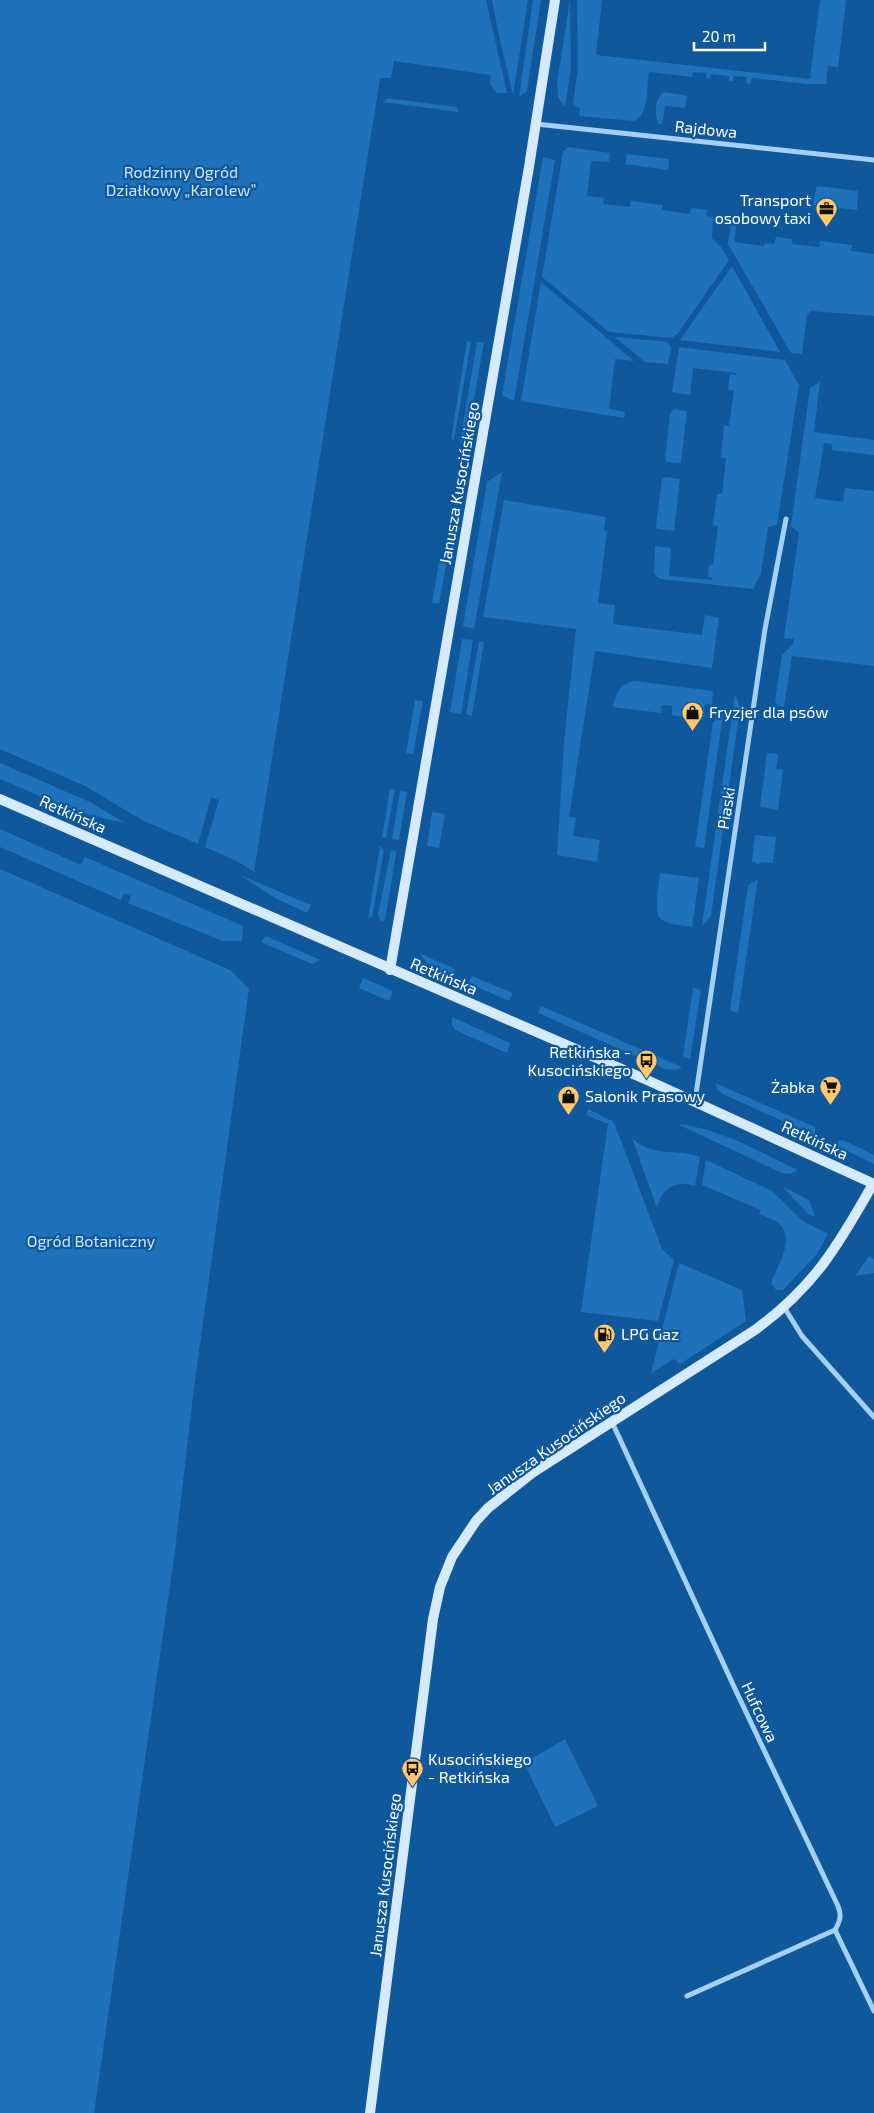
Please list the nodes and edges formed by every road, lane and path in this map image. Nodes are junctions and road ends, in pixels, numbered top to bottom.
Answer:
1 (555, 0) edge
2 (536, 124) junction
3 (874, 160) edge
4 (786, 519) dead end
5 (0, 799) edge
6 (390, 970) junction
7 (695, 1102) junction
8 (873, 1184) edge
9 (784, 1307) junction
10 (874, 1417) edge
11 (612, 1422) junction
12 (835, 1930) junction
13 (687, 1996) dead end
14 (874, 2011) edge
15 (370, 2113) edge

1 - 2 street, Janusza Kusocińskiego
2 - 3 street, Rajdowa
2 - 6 street, Janusza Kusocińskiego
4 - 7 street, Piaski
5 - 6 street, Retkińska
6 - 7 street, Retkińska
7 - 8 street, Retkińska
8 - 9 street, Janusza Kusocińskiego
9 - 10 street
9 - 11 street, Janusza Kusocińskiego
11 - 12 street, Hufcowa
11 - 15 street, Janusza Kusocińskiego
12 - 13 street
12 - 14 street

